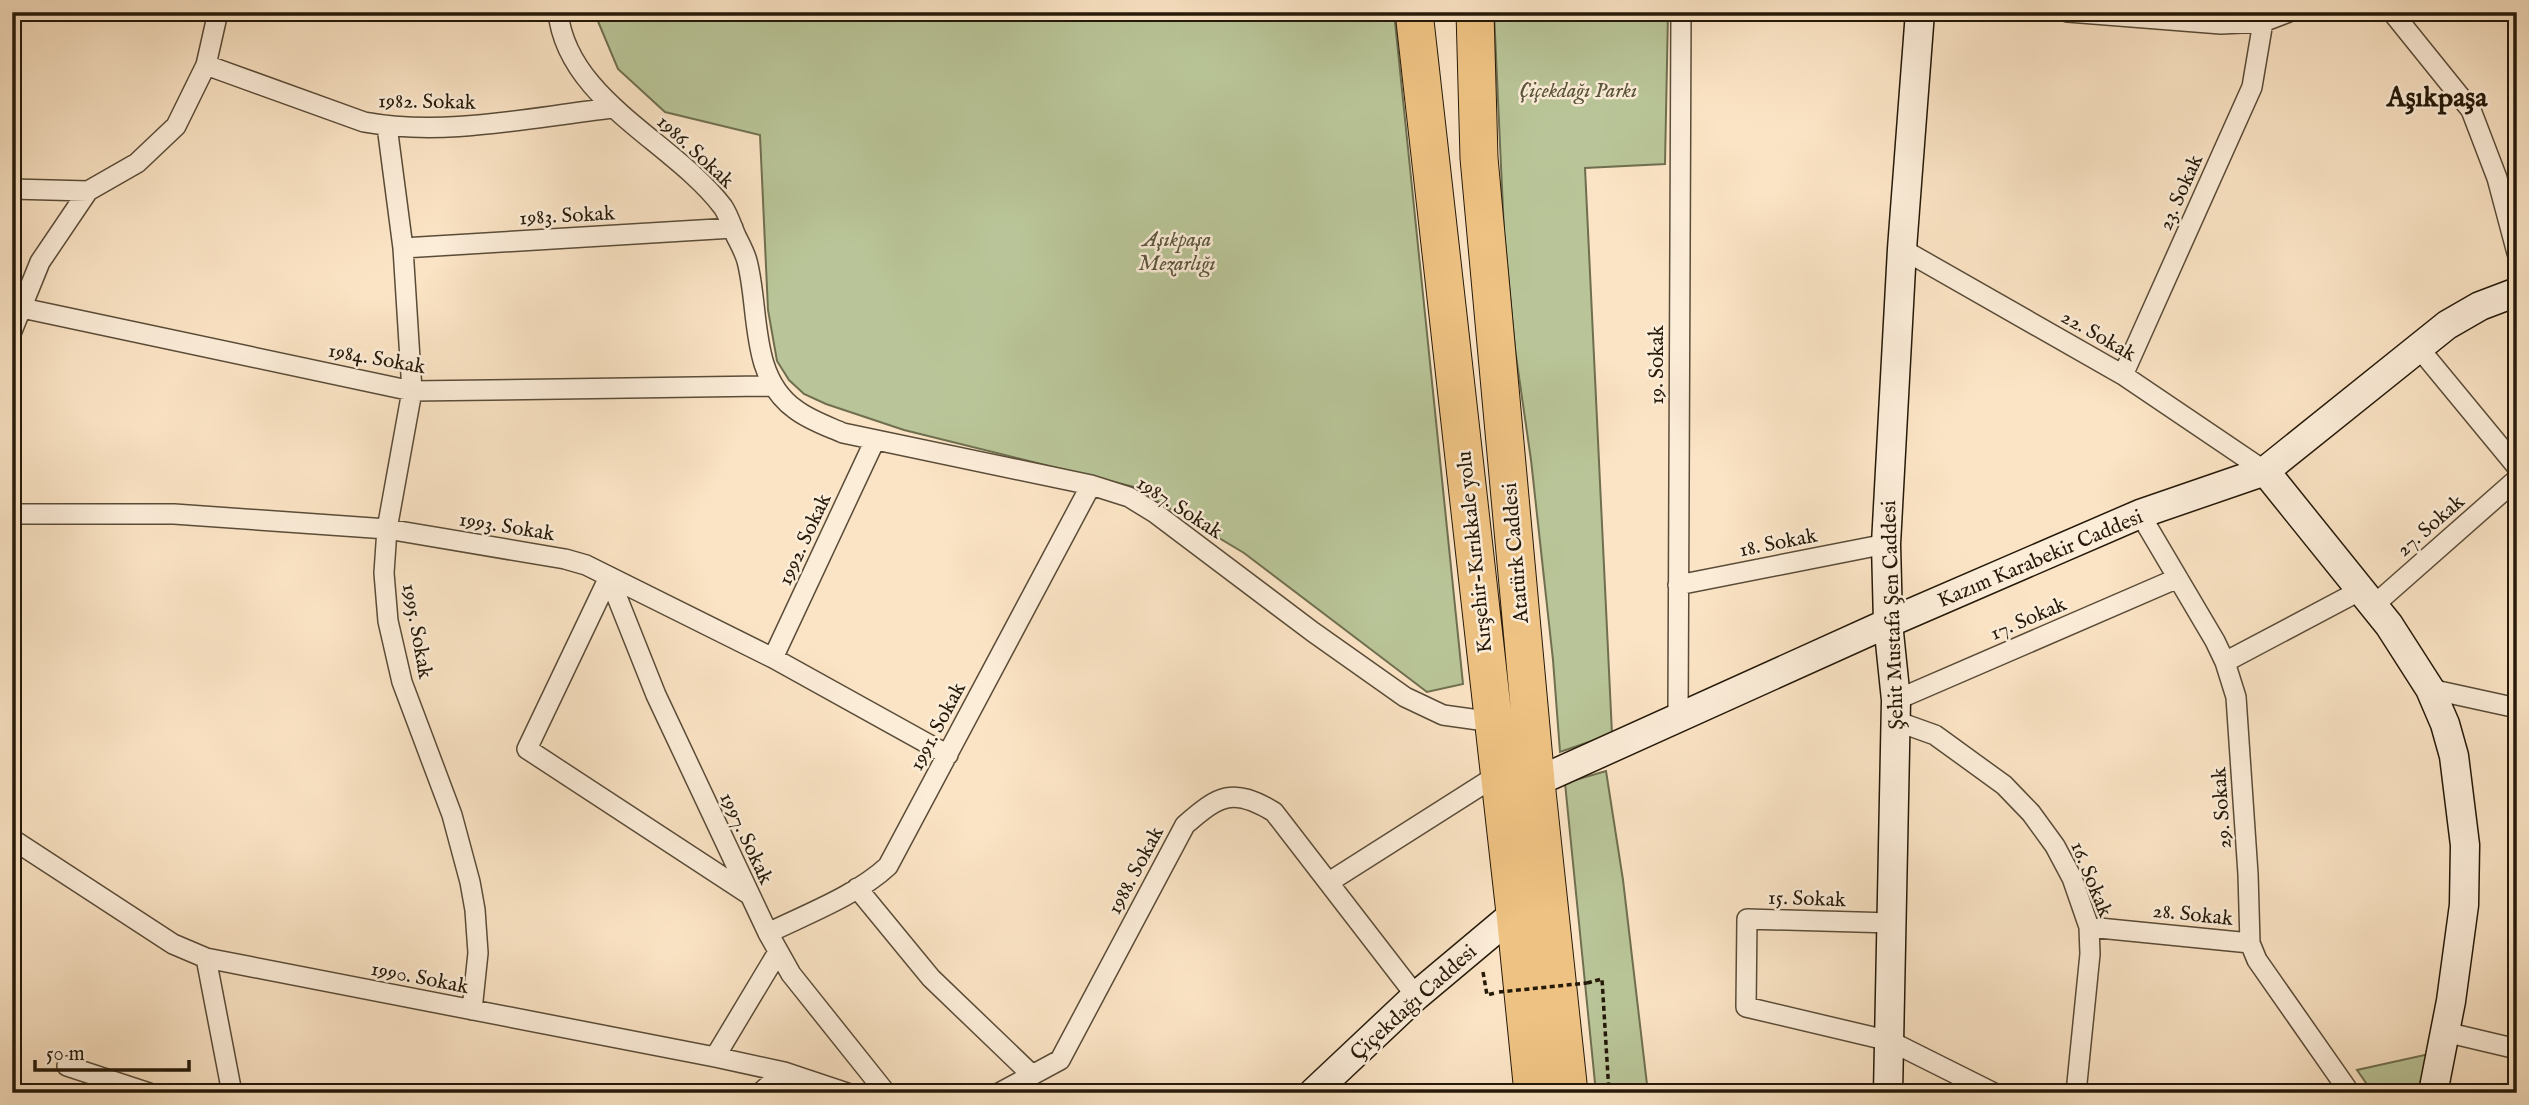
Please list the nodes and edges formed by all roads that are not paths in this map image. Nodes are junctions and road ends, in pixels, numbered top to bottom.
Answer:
1 (218, 12) edge
2 (558, 12) edge
3 (1414, 12) edge
4 (1475, 12) edge
5 (1681, 12) edge
6 (1920, 12) edge
7 (2068, 12) edge
8 (2289, 12) edge
9 (2392, 12) edge
10 (2266, 17) edge
11 (206, 65) junction
12 (614, 108) junction
13 (387, 126) junction
14 (12, 189) edge
15 (88, 191) junction
16 (733, 228) junction
17 (403, 248) junction
18 (1902, 249) junction
19 (2517, 253) edge
20 (2517, 292) edge
21 (22, 308) junction
22 (12, 331) edge
23 (2418, 347) junction
24 (2123, 375) junction
25 (772, 386) junction
26 (412, 391) junction
27 (875, 440) junction
28 (2517, 467) edge
29 (2265, 471) junction
30 (2517, 479) edge
31 (1091, 485) junction
32 (12, 514) edge
33 (2140, 514) junction
34 (387, 529) junction
35 (1886, 544) junction
36 (609, 577) junction
37 (2178, 578) junction
38 (1678, 585) junction
39 (2367, 597) junction
40 (1888, 623) junction
41 (773, 657) junction
42 (2225, 662) junction
43 (2430, 689) junction
44 (2517, 708) edge
45 (1896, 710) junction
46 (1678, 717) junction
47 (1493, 722) junction
48 (948, 755) junction
49 (1499, 774) junction
50 (1536, 782) junction
51 (12, 839) edge
52 (1329, 882) junction
53 (857, 888) junction
54 (748, 894) junction
55 (1515, 913) junction
56 (1892, 923) junction
57 (2089, 927) junction
58 (768, 933) junction
59 (2250, 943) junction
60 (778, 952) junction
61 (206, 958) junction
62 (1416, 996) junction
63 (472, 1010) junction
64 (2445, 1032) junction
65 (1890, 1041) junction
66 (2517, 1049) edge
67 (715, 1057) junction
68 (67, 1066) dead end
69 (784, 1072) junction
70 (1031, 1074) junction
71 (149, 1093) edge
72 (232, 1093) edge
73 (760, 1093) edge
74 (847, 1093) edge
75 (886, 1093) edge
76 (999, 1093) edge
77 (1313, 1093) edge
78 (1533, 1093) edge
79 (1569, 1093) edge
80 (1888, 1093) edge
81 (1994, 1093) edge
82 (2076, 1093) edge
83 (2350, 1093) edge
84 (2433, 1093) edge

1 - 11 street
2 - 12 street, 1986. Sokak
3 - 47 highway, Kırşehir-Kırıkkale yolu
4 - 50 highway, Atatürk Caddesi
5 - 38 street, 19. Sokak
6 - 18 street, Şehit Mustafa Şen Caddesi
7 - 10 street
8 - 10 street
9 - 19 street
10 - 24 street, 23. Sokak
11 - 13 street, 1982. Sokak
11 - 15 street
12 - 13 street, 1982. Sokak
12 - 16 street, 1986. Sokak
13 - 17 street, 1995. Sokak
14 - 15 street
15 - 21 street
16 - 17 street, 1983. Sokak
16 - 25 street, 1986. Sokak
17 - 26 street, 1995. Sokak
18 - 24 street, 22. Sokak
18 - 35 street, Şehit Mustafa Şen Caddesi
20 - 23 street, Kazım Karabekir Caddesi
21 - 22 street
21 - 26 street, 1984. Sokak
23 - 28 street
23 - 29 street, Kazım Karabekir Caddesi
24 - 29 street, 22. Sokak
25 - 26 street, 1984. Sokak
25 - 27 street, 1987. Sokak
26 - 34 street, 1995. Sokak
27 - 31 street, 1987. Sokak
27 - 41 street, 1992. Sokak
29 - 33 street, Kazım Karabekir Caddesi
29 - 39 street
30 - 39 street, 27. Sokak
31 - 47 street, 1987. Sokak
31 - 48 street, 1991. Sokak
32 - 34 street, 1993. Sokak
33 - 37 street, 29. Sokak
33 - 40 street, Kazım Karabekir Caddesi
34 - 36 street, 1993. Sokak
34 - 63 street, 1995. Sokak
35 - 38 street, 18. Sokak
35 - 40 street, Şehit Mustafa Şen Caddesi
36 - 41 street, 1993. Sokak
36 - 54 street, 1997. Sokak
36 - 54 street
37 - 42 street, 29. Sokak
37 - 45 street, 17. Sokak
38 - 46 street, 19. Sokak
39 - 42 street, 27. Sokak
39 - 43 street
40 - 45 street, Şehit Mustafa Şen Caddesi
40 - 46 street, Kazım Karabekir Caddesi
41 - 48 street, 1993. Sokak
42 - 59 street, 29. Sokak
43 - 44 street
43 - 64 street
45 - 56 street, Şehit Mustafa Şen Caddesi
45 - 57 street, 16. Sokak
46 - 50 street, Kazım Karabekir Caddesi
47 - 49 highway, Kırşehir-Kırıkkale yolu
48 - 53 street, 1991. Sokak
49 - 52 street
49 - 55 highway, Kırşehir-Kırıkkale yolu
50 - 79 highway, Atatürk Caddesi
51 - 61 street, 1990. Sokak
52 - 62 street, 1988. Sokak
52 - 70 street, 1988. Sokak
53 - 58 street, 1991. Sokak
53 - 70 street
54 - 58 street, 1997. Sokak
55 - 62 street, Çiçekdağı Caddesi
55 - 78 highway, Kırşehir-Kırıkkale yolu
56 - 65 street, Şehit Mustafa Şen Caddesi
56 - 65 street, 15. Sokak
57 - 59 street, 28. Sokak
57 - 82 street, 16. Sokak
58 - 60 street, 1997. Sokak
59 - 83 street, 29. Sokak
60 - 67 street
60 - 75 street, 1997. Sokak
61 - 63 street, 1990. Sokak
61 - 72 street
62 - 77 street, Çiçekdağı Caddesi
63 - 67 street, 1990. Sokak
64 - 66 street
64 - 84 street
65 - 80 street, Şehit Mustafa Şen Caddesi
65 - 81 street
67 - 69 street, 1990. Sokak
68 - 71 street
69 - 73 street
69 - 74 street, 1990. Sokak
70 - 76 street, 1988. Sokak

